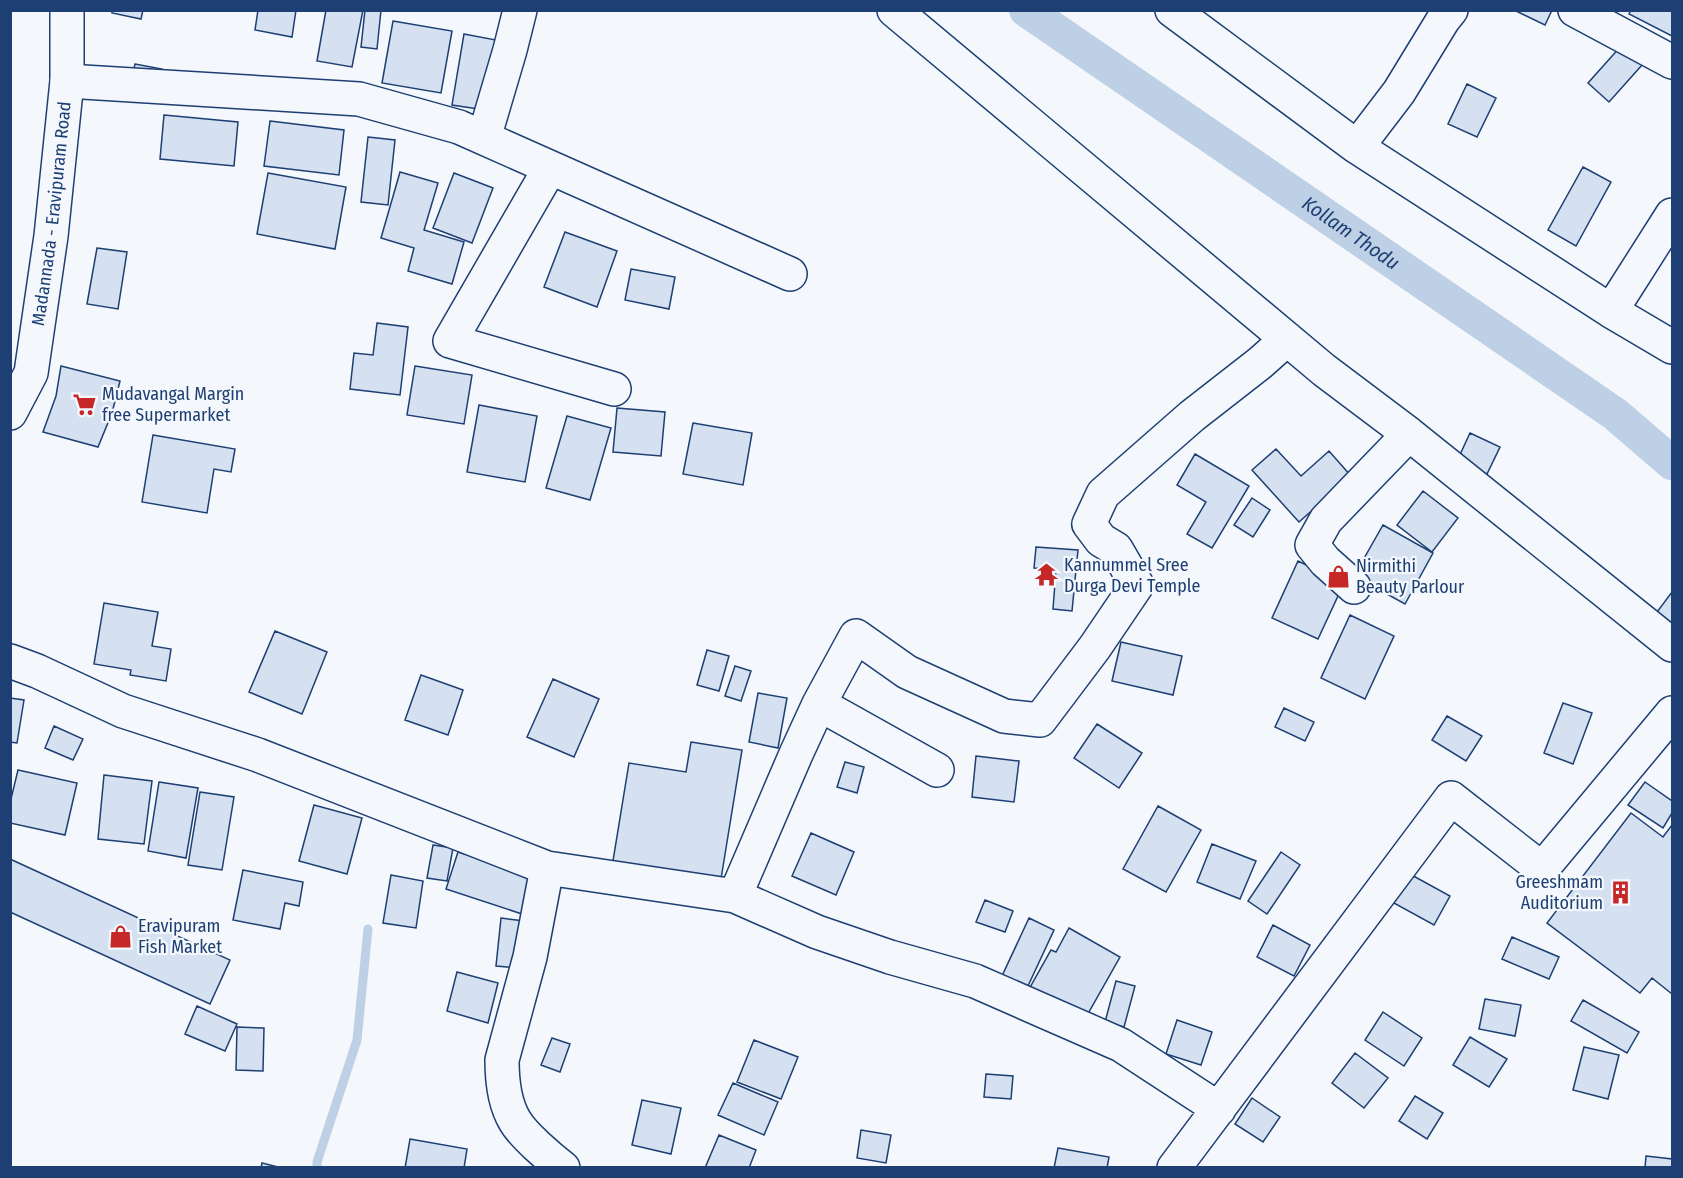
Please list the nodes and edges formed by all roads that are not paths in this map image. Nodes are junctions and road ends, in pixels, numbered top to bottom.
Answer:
1 (67, 10) edge
2 (520, 10) edge
3 (894, 10) edge
4 (1172, 10) edge
5 (1451, 10) edge
6 (1575, 10) edge
7 (1672, 62) edge
8 (67, 81) junction
9 (484, 138) junction
10 (1357, 147) junction
11 (550, 168) junction
12 (1672, 215) edge
13 (790, 274) dead end
14 (1611, 311) junction
15 (1287, 339) junction
16 (1672, 346) edge
17 (614, 389) dead end
18 (10, 413) edge
19 (1409, 434) junction
20 (1354, 586) dead end
21 (1672, 645) edge
22 (10, 661) edge
23 (819, 704) junction
24 (1672, 712) edge
25 (937, 770) dead end
26 (547, 868) junction
27 (735, 896) junction
28 (1219, 1109) junction
29 (563, 1167) edge
30 (1174, 1167) edge

1 - 8 street, Madannada - Eravipuram Road
2 - 9 street
3 - 15 street
4 - 10 street
5 - 10 street
6 - 7 street
8 - 9 street
8 - 18 street, Madannada - Eravipuram Road
9 - 11 street
10 - 14 street
11 - 13 street
11 - 17 street
12 - 14 street
14 - 16 street
15 - 19 street
15 - 23 street
19 - 20 street
19 - 21 street
22 - 26 street
23 - 25 street
23 - 27 street
24 - 28 street
26 - 27 street
26 - 29 street
27 - 28 street
28 - 30 street

